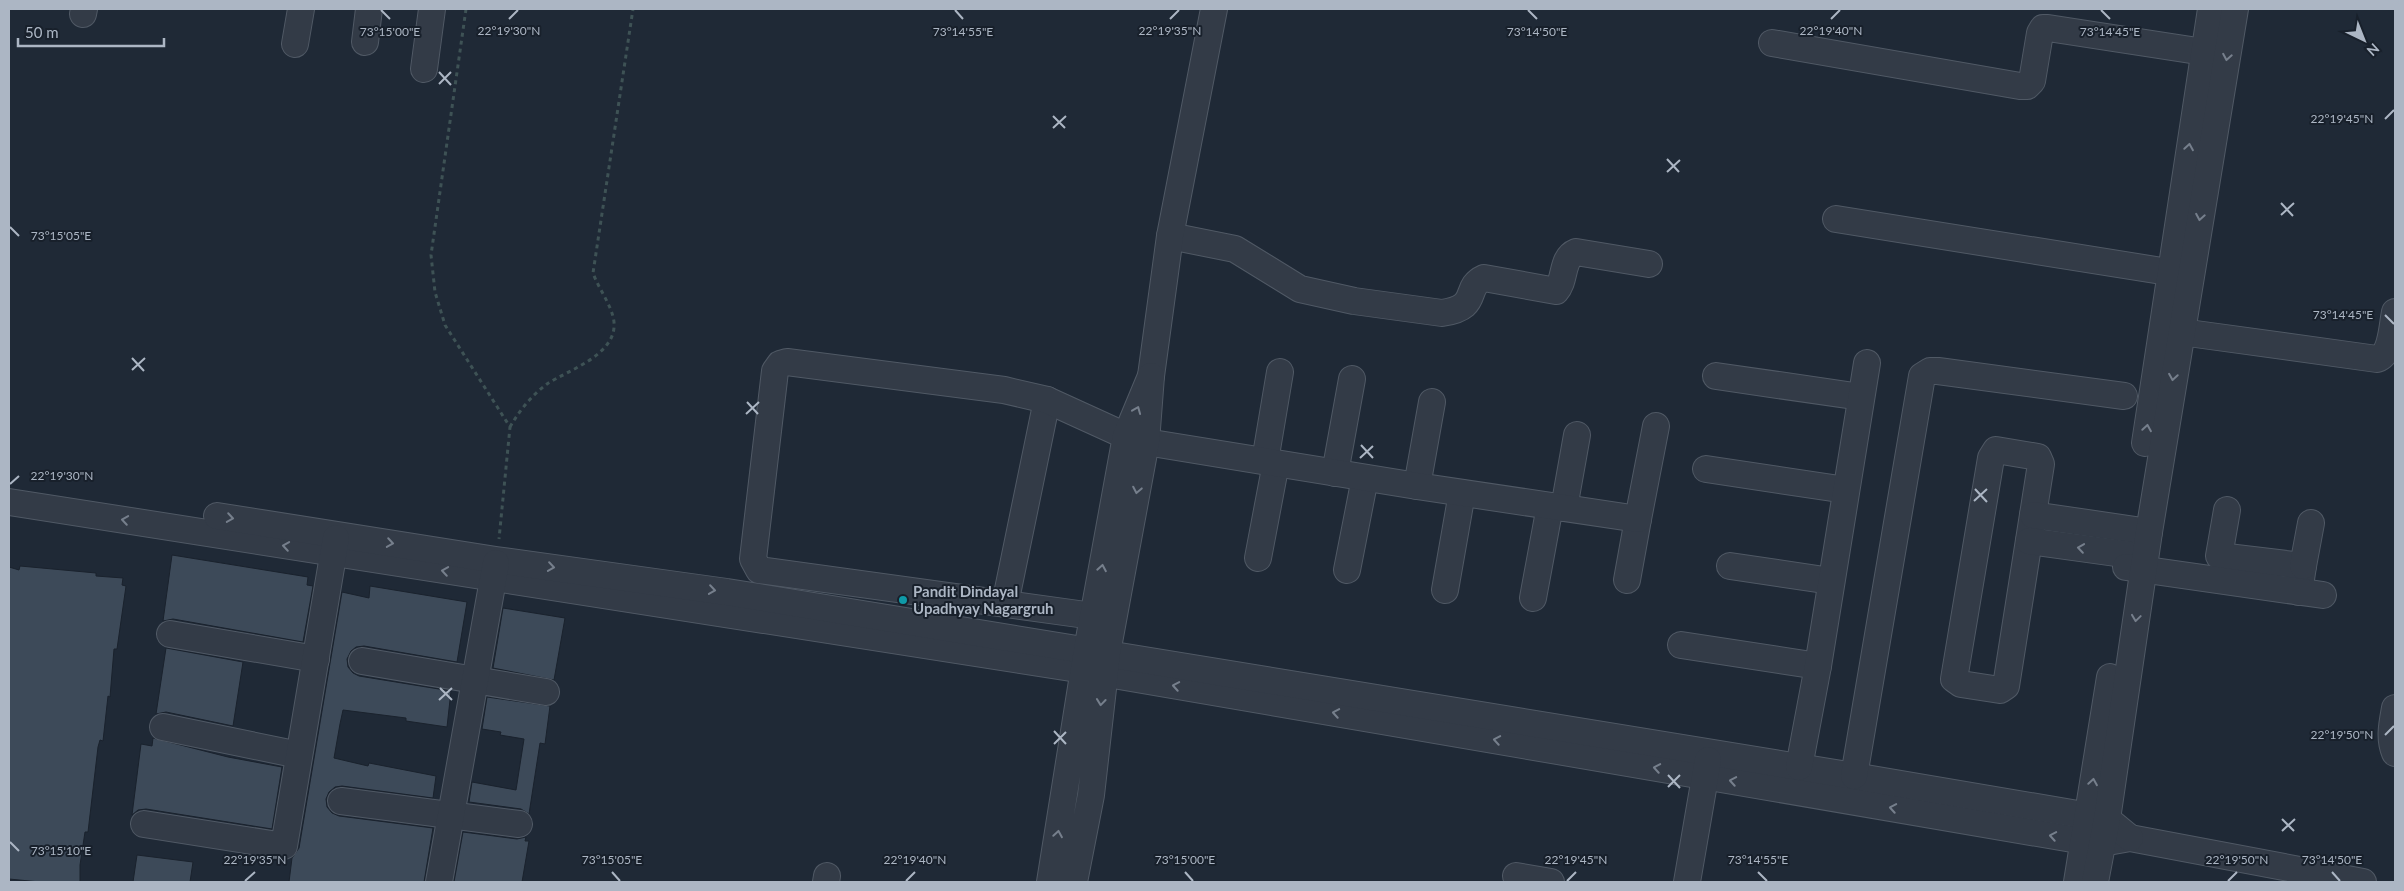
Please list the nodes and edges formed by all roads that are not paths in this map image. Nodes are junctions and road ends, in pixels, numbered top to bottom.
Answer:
1 (300, 9) edge
2 (369, 9) edge
3 (432, 9) edge
4 (1214, 9) edge
5 (2211, 9) edge
6 (2235, 9) edge
7 (365, 42) dead end
8 (1772, 43) dead end
9 (294, 44) dead end
10 (2204, 52) junction
11 (424, 68) dead end
12 (1836, 219) dead end
13 (1170, 236) junction
14 (1649, 264) dead end
15 (2180, 273) junction
16 (2395, 312) edge
17 (2181, 332) junction
18 (1867, 363) dead end
19 (1280, 372) dead end
20 (1716, 376) dead end
21 (1352, 379) dead end
22 (1861, 396) junction
23 (2124, 396) dead end
24 (1047, 400) junction
25 (1432, 402) dead end
26 (1656, 426) dead end
27 (1577, 435) dead end
28 (1136, 439) junction
29 (1270, 462) junction
30 (1706, 469) dead end
31 (1335, 473) junction
32 (1365, 478) junction
33 (9, 484) edge
34 (1417, 486) junction
35 (1846, 490) junction
36 (1462, 493) junction
37 (9, 502) edge
38 (1557, 507) junction
39 (2227, 510) dead end
40 (2033, 515) junction
41 (1638, 519) junction
42 (2311, 523) dead end
43 (2140, 530) junction
44 (2029, 540) junction
45 (335, 544) junction
46 (1258, 558) dead end
47 (2136, 562) junction
48 (1730, 566) dead end
49 (2303, 566) junction
50 (2217, 567) junction
51 (495, 569) junction
52 (1347, 570) dead end
53 (1628, 580) dead end
54 (1831, 580) junction
55 (1445, 590) dead end
56 (1533, 598) dead end
57 (1005, 604) junction
58 (1103, 616) junction
59 (170, 634) dead end
60 (1681, 645) dead end
61 (316, 659) junction
62 (362, 661) dead end
63 (1095, 662) junction
64 (1818, 666) junction
65 (474, 681) junction
66 (546, 692) dead end
67 (2395, 708) edge
68 (163, 727) dead end
69 (2395, 753) edge
70 (299, 755) junction
71 (1707, 764) junction
72 (1799, 767) junction
73 (1854, 776) junction
74 (341, 801) dead end
75 (450, 815) junction
76 (144, 824) dead end
77 (519, 824) dead end
78 (2095, 830) junction
79 (1516, 876) dead end
80 (439, 882) edge
81 (1050, 882) edge
82 (1074, 882) edge
83 (1551, 882) edge
84 (1687, 882) edge
85 (2077, 882) edge
86 (2095, 882) edge
87 (2363, 882) edge

1 - 9 street
2 - 7 street
3 - 11 street
4 - 13 street
5 - 10 street
6 -> 15 street
8 - 10 street
15 -> 10 street
12 - 15 street
13 - 14 street
13 - 28 street
15 - 17 street
43 -> 15 street
16 - 17 street
17 -> 43 street
18 - 22 street
19 - 29 street
20 - 22 street
21 - 31 street
22 - 35 street
23 - 73 street
24 - 28 street
24 - 57 street
24 - 57 street
25 - 34 street
26 - 41 street
27 - 38 street
28 - 29 street
28 - 58 street
29 - 31 street
29 - 46 street
30 - 35 street
31 - 32 street
32 - 34 street
32 - 52 street
33 -> 45 street
34 - 36 street
35 - 54 street
36 - 38 street
36 - 55 street
45 -> 37 street
38 - 41 street
38 - 56 street
39 - 50 street
40 - 43 street
40 - 44 street
40 - 44 street
41 - 53 street
42 - 49 street
43 - 47 street
47 -> 44 street
45 - 51 street
45 - 61 street
47 - 50 street
47 - 78 street
48 - 54 street
49 - 50 street
49 - 50 street
51 - 63 street
51 - 65 street
54 - 64 street
57 - 58 street
58 - 63 street
59 - 61 street
60 - 64 street
61 - 70 street
62 - 65 street
63 - 71 street
81 -> 63 street
63 -> 82 street
64 - 72 street
65 - 66 street
65 - 75 street
67 - 69 street
68 - 70 street
70 - 76 street
71 - 72 street
78 -> 71 street
71 - 84 street
72 - 73 street
73 - 78 street
74 - 75 street
75 - 77 street
75 - 80 street
78 - 85 street
78 - 86 street
78 - 87 street
79 - 83 street

